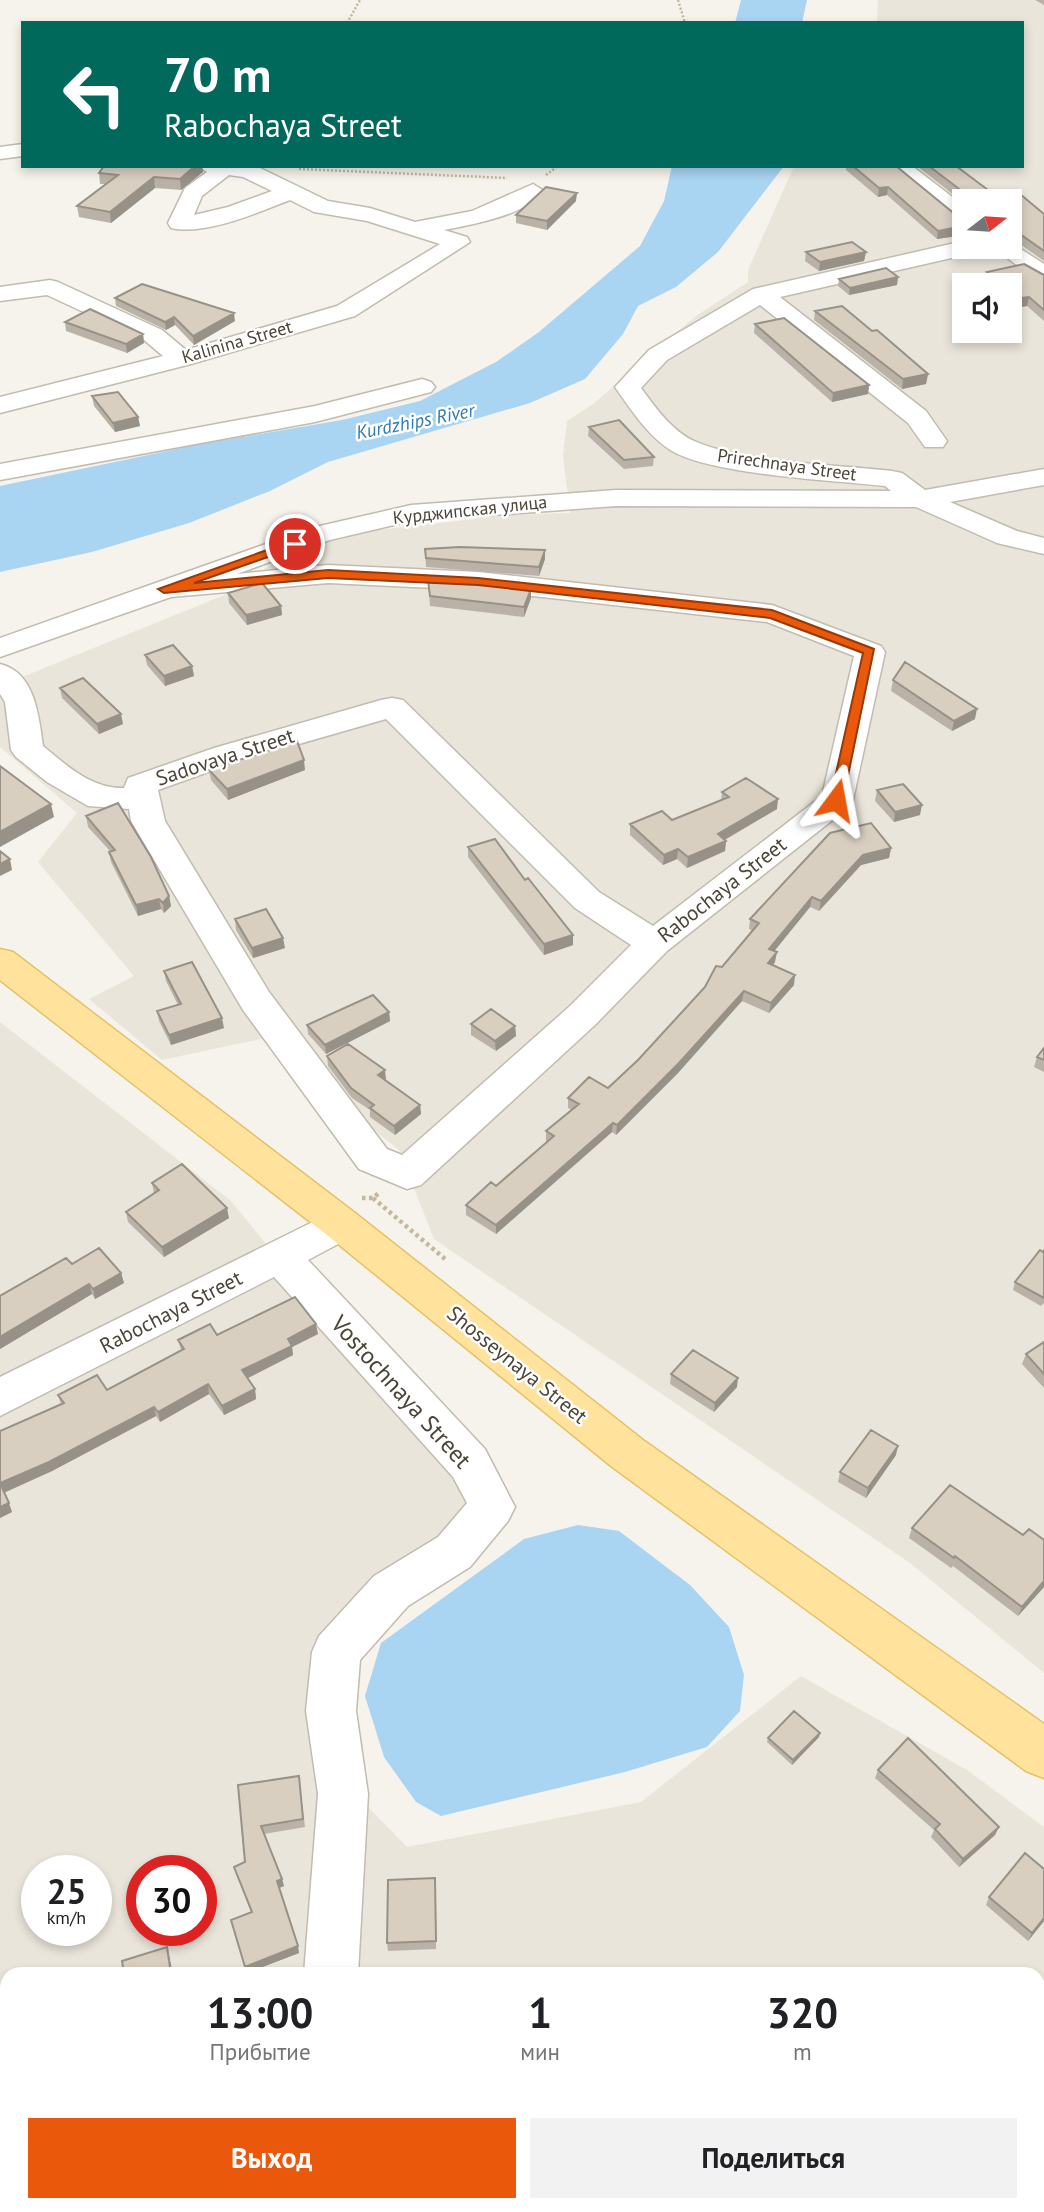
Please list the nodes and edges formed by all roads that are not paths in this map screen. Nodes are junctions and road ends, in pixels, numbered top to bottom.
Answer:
1 (21, 150) edge
2 (0, 153) edge
3 (216, 168) edge
4 (225, 168) edge
5 (901, 168) edge
6 (284, 183) junction
7 (536, 185) road end
8 (952, 208) edge
9 (412, 228) junction
10 (952, 251) edge
11 (1021, 259) edge
12 (1044, 275) edge
13 (0, 294) edge
14 (761, 294) junction
15 (182, 359) junction
16 (422, 387) dead end
17 (0, 405) edge
18 (934, 440) dead end
19 (0, 472) edge
20 (1044, 477) edge
21 (920, 499) junction
22 (1044, 546) edge
23 (164, 589) junction
24 (0, 648) edge
25 (0, 673) edge
26 (143, 798) junction
27 (654, 943) junction
28 (0, 961) edge
29 (407, 1174) joint
30 (342, 1208) junction
31 (280, 1256) junction
32 (0, 1398) edge
33 (1044, 1754) edge
34 (331, 1967) edge

1 - 2 street
3 - 6 street
4 - 6 street
5 - 8 street
6 - 9 street
7 - 9 street
9 - 15 street, Kalinina Street
10 - 14 street, Prirechnaya Street
11 - 12 street
13 - 15 street
14 - 18 street
14 - 21 street, Prirechnaya Street
15 - 17 street, Kalinina Street
16 - 19 street
20 - 21 street, Курджипская улица
21 - 22 street, Курджипская улица
21 - 23 street, Курджипская улица
23 - 24 street, Курджипская улица
23 - 27 street, Rabochaya Street
25 - 26 street
26 - 27 street, Sadovaya Street
26 - 29 street, Sadovaya Street
27 - 29 street, Rabochaya Street
28 - 30 main road, Shosseynaya Street
30 - 31 street, Rabochaya Street
30 - 33 main road, Shosseynaya Street
31 - 32 street, Rabochaya Street
31 - 34 street, Vostochnaya Street

